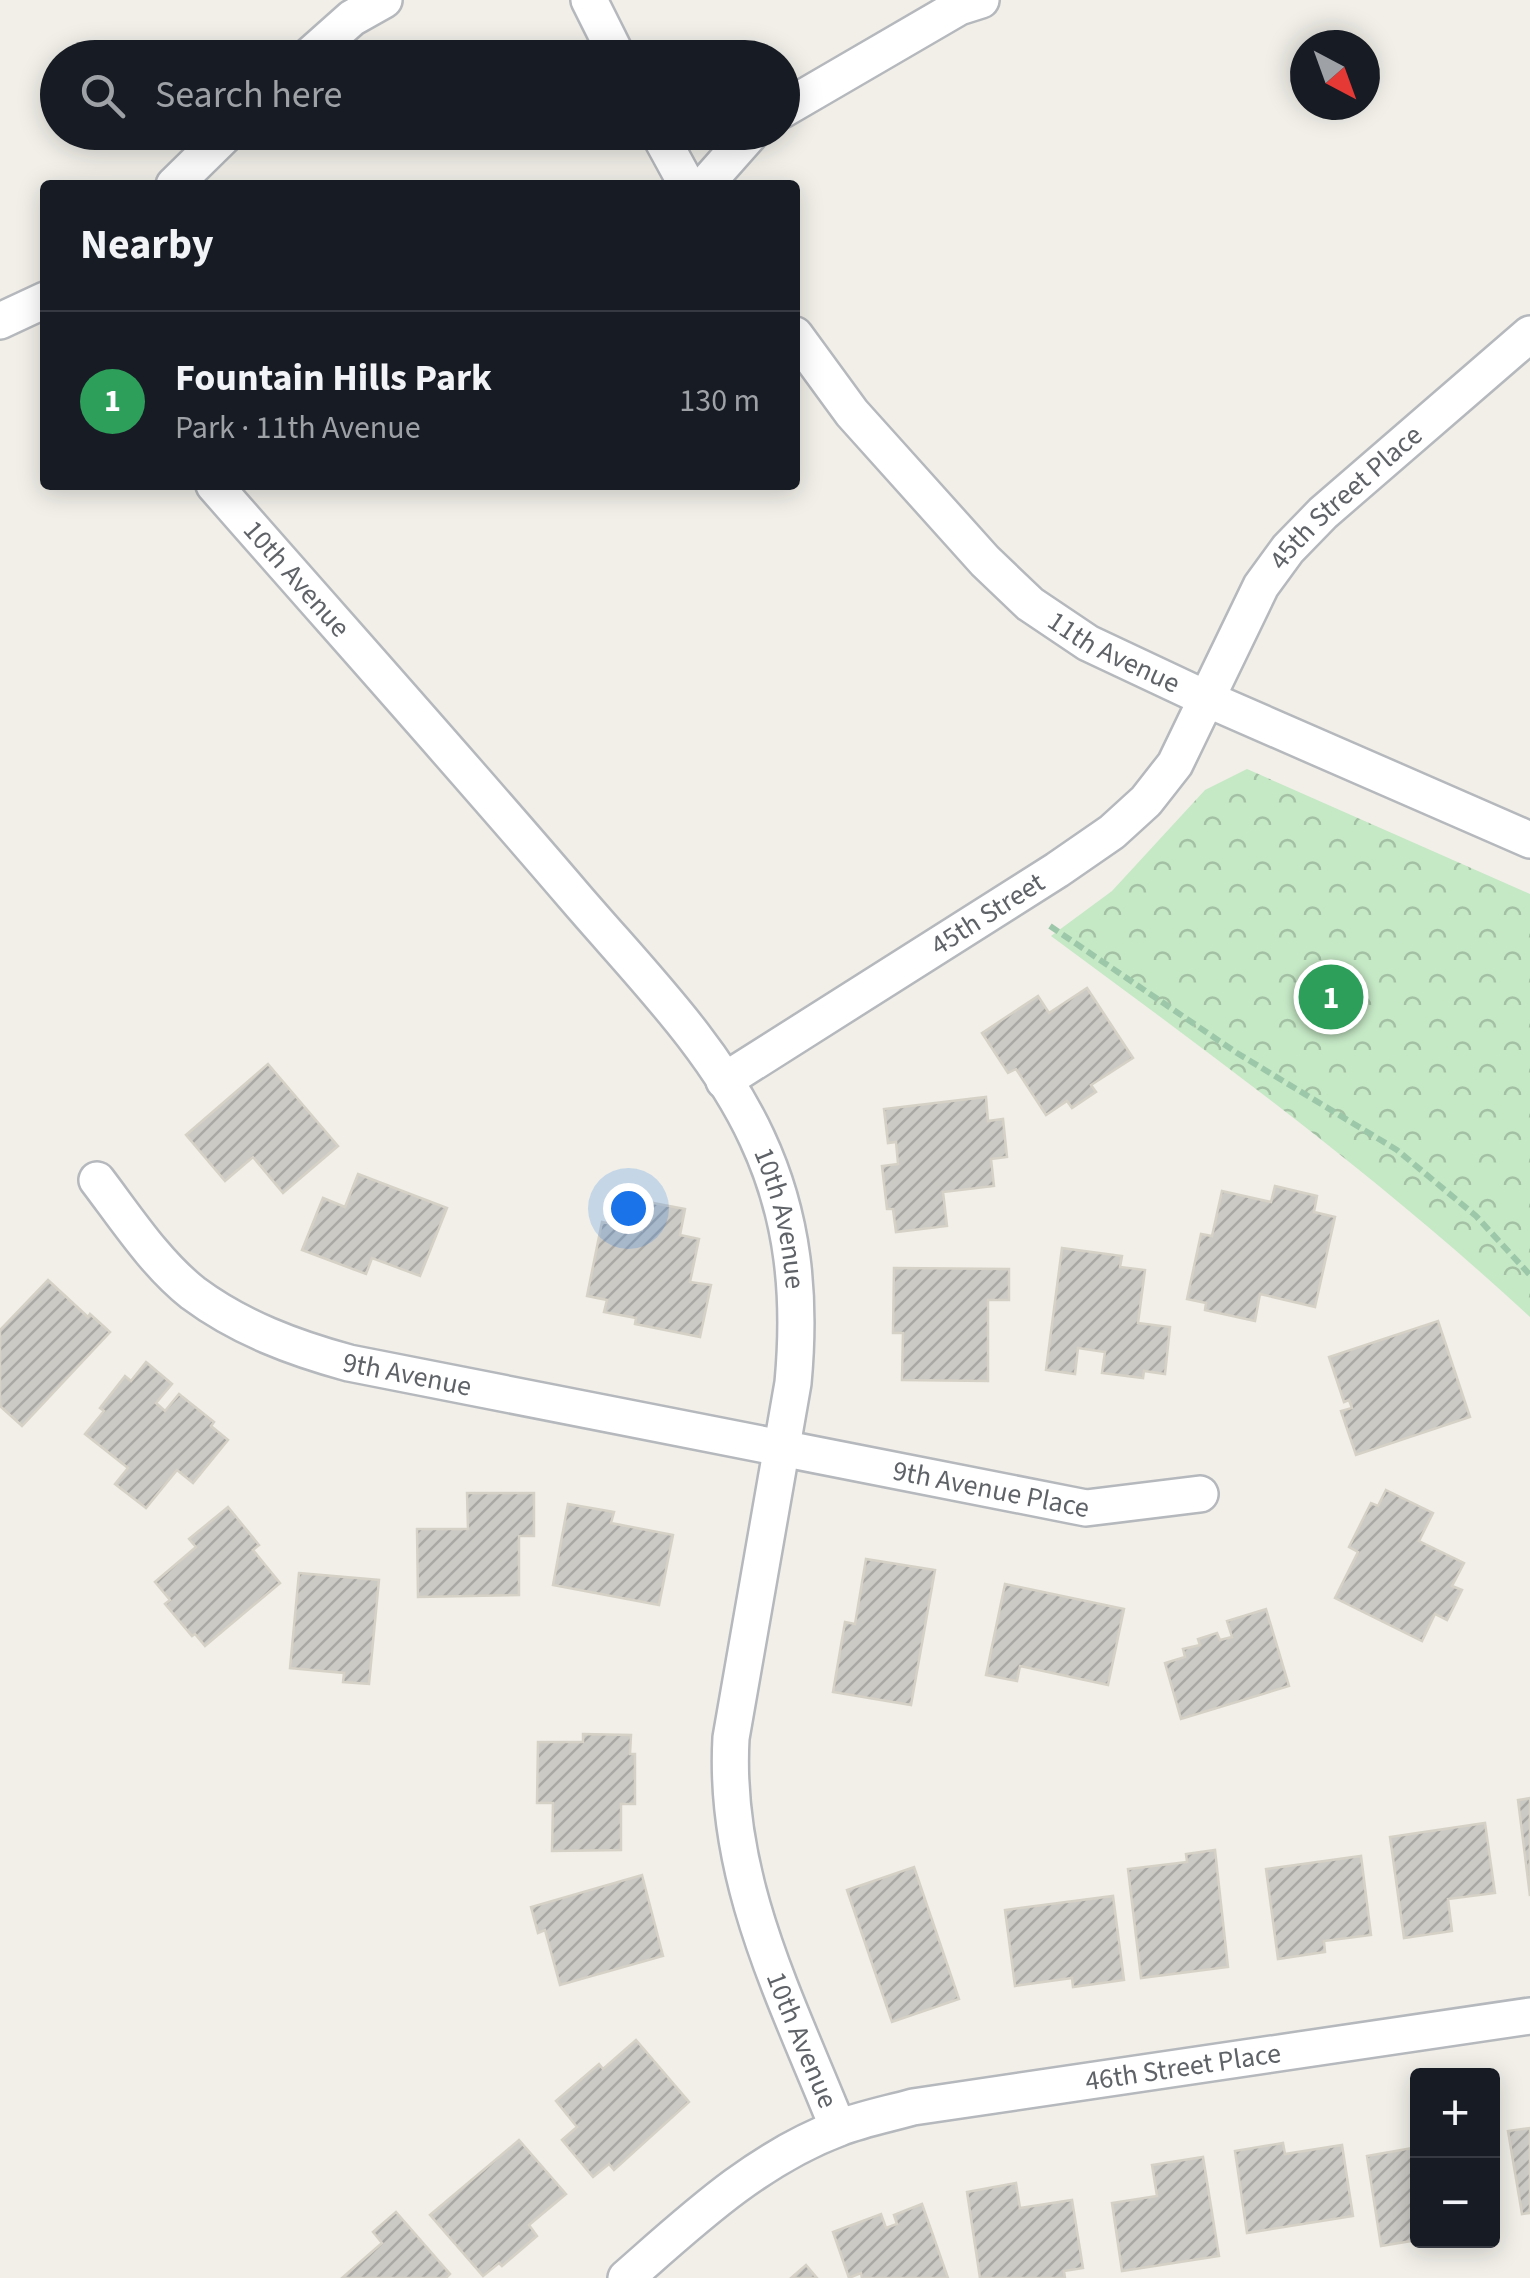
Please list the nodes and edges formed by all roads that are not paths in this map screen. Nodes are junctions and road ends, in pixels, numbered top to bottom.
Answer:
1 (384, 0) edge
2 (589, 0) edge
3 (981, 0) edge
4 (327, 40) edge
5 (609, 40) edge
6 (800, 100) edge
7 (210, 150) edge
8 (668, 150) edge
9 (736, 150) edge
10 (179, 180) edge
11 (683, 180) edge
12 (709, 180) edge
13 (40, 302) edge
14 (0, 321) edge
15 (1530, 334) edge
16 (800, 342) edge
17 (218, 490) edge
18 (1206, 699) junction
19 (1530, 840) edge
20 (724, 1082) junction
21 (97, 1180) dead end
22 (782, 1448) junction
23 (1200, 1494) dead end
24 (1530, 2016) edge
25 (838, 2128) junction
26 (626, 2278) edge

1 - 4 street
2 - 5 street
3 - 6 street
7 - 10 street
8 - 11 street
9 - 12 street
13 - 14 street
15 - 18 street, 45th Street Place
16 - 18 street, 11th Avenue
17 - 20 street, 10th Avenue
18 - 19 street, 11th Avenue
18 - 20 street, 45th Street
20 - 22 street, 10th Avenue
21 - 22 street, 9th Avenue
22 - 23 street, 9th Avenue Place
22 - 25 street, 10th Avenue
24 - 25 street, 46th Street Place
25 - 26 street, 46th Street Place

